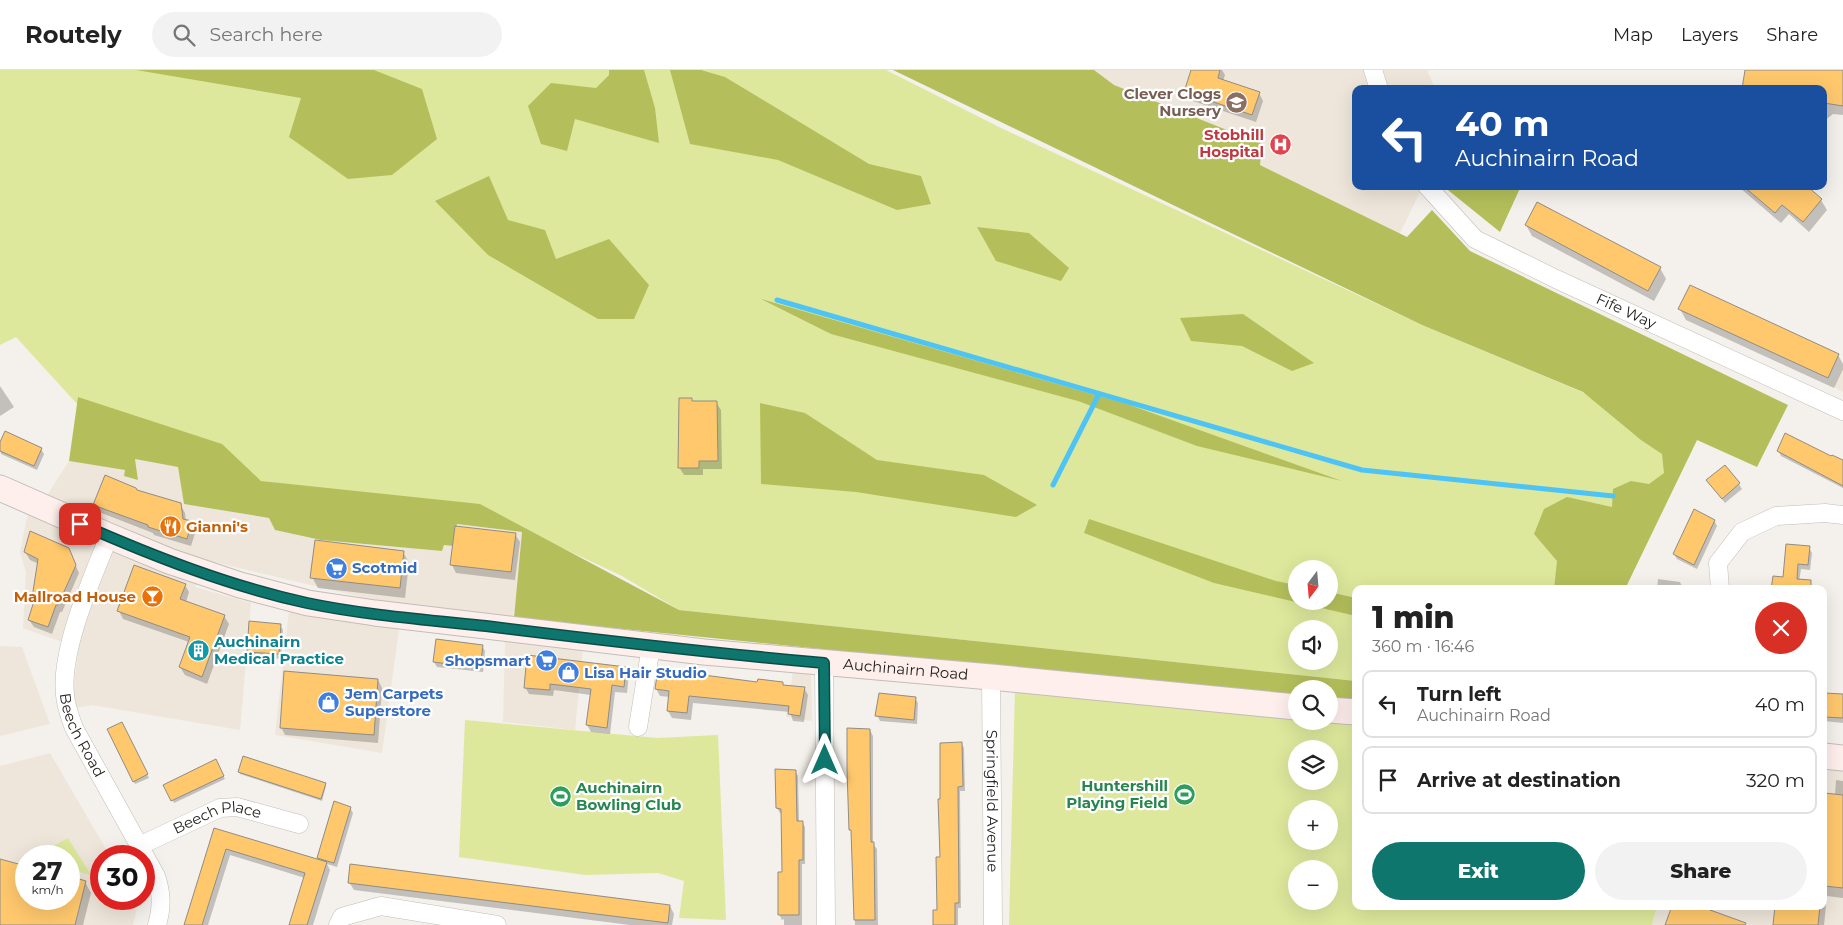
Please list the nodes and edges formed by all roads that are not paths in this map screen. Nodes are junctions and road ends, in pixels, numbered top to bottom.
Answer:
1 (1373, 70) edge
2 (1378, 85) edge
3 (1431, 190) edge
4 (1843, 411) edge
5 (0, 488) edge
6 (1843, 515) edge
7 (109, 536) junction
8 (1720, 585) edge
9 (651, 646) junction
10 (824, 663) junction
11 (991, 677) junction
12 (1288, 706) edge
13 (1338, 711) edge
14 (1352, 712) edge
15 (638, 727) dead end
16 (1827, 756) edge
17 (1843, 758) edge
18 (299, 824) dead end
19 (138, 845) edge
20 (141, 845) edge
21 (155, 874) edge
22 (157, 925) edge
23 (338, 925) edge
24 (497, 925) edge
25 (826, 925) edge
26 (993, 925) edge

1 - 2 street
3 - 4 street, Fife Way
5 - 7 main road, Auchinairn Road
6 - 8 street
7 - 9 main road, Auchinairn Road
7 - 19 street, Beech Road
9 - 10 main road, Auchinairn Road
9 - 15 street
10 - 11 main road, Auchinairn Road
10 - 25 street
11 - 12 main road, Auchinairn Road
11 - 26 street, Springfield Avenue
13 - 14 main road
16 - 17 main road
18 - 20 street, Beech Place
21 - 22 street, Beech Road
23 - 24 street

